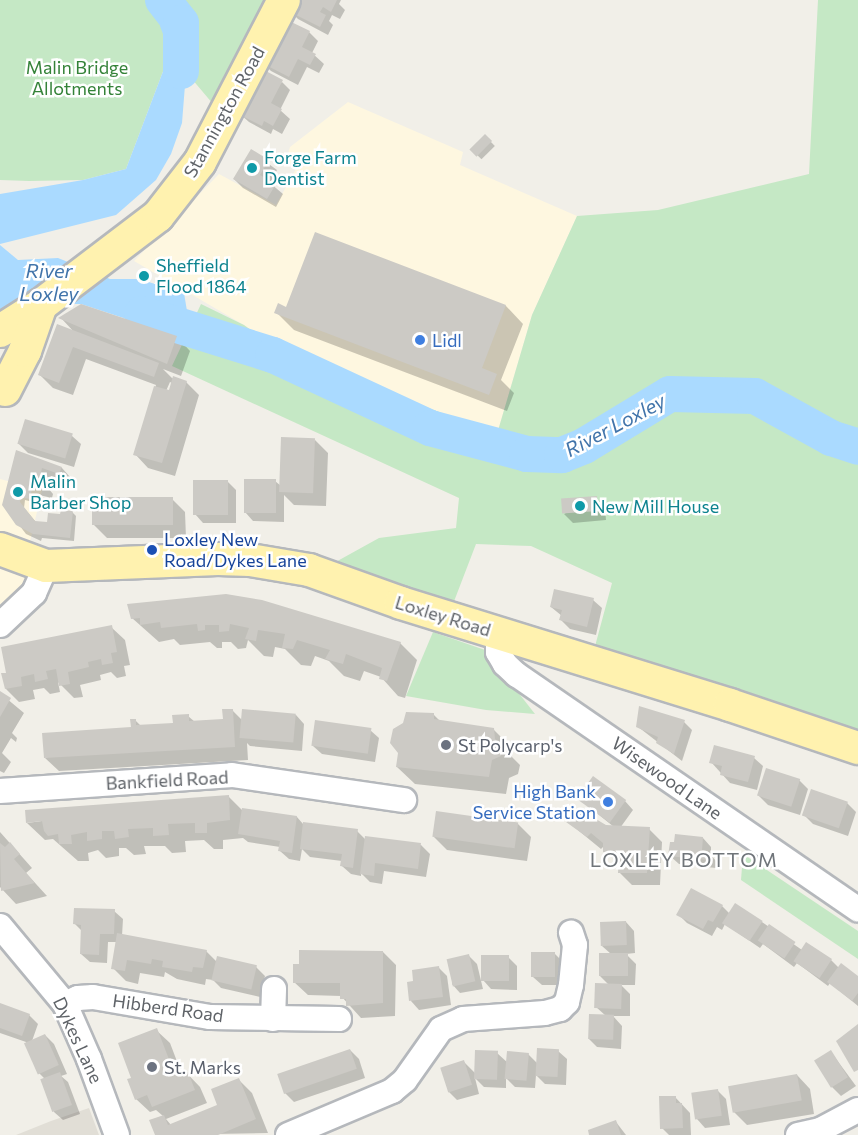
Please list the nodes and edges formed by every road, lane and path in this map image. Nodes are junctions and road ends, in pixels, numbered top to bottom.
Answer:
1 (284, 0) edge
2 (41, 305) junction
3 (0, 331) edge
4 (2, 389) edge
5 (16, 551) edge
6 (0, 625) edge
7 (498, 633) junction
8 (858, 748) edge
9 (0, 791) edge
10 (404, 800) dead end
11 (858, 909) edge
12 (0, 927) edge
13 (571, 933) dead end
14 (9, 952) edge
15 (274, 989) dead end
16 (65, 1004) junction
17 (273, 1019) junction
18 (339, 1019) dead end
19 (858, 1110) edge
20 (117, 1135) edge
21 (288, 1135) edge
22 (798, 1135) edge

1 - 2 main road, Stannington Road
2 - 3 main road, Stannington Road
2 - 4 main road
5 - 6 street
5 - 7 main road, Loxley Road
7 - 8 main road, Loxley Road
7 - 11 street, Wisewood Lane
9 - 10 street, Bankfield Road
12 - 14 street, Dykes Lane
13 - 21 street
14 - 16 street, Dykes Lane
15 - 17 street
16 - 17 street, Hibberd Road
16 - 20 street, Dykes Lane
17 - 18 street, Hibberd Road
19 - 22 street

